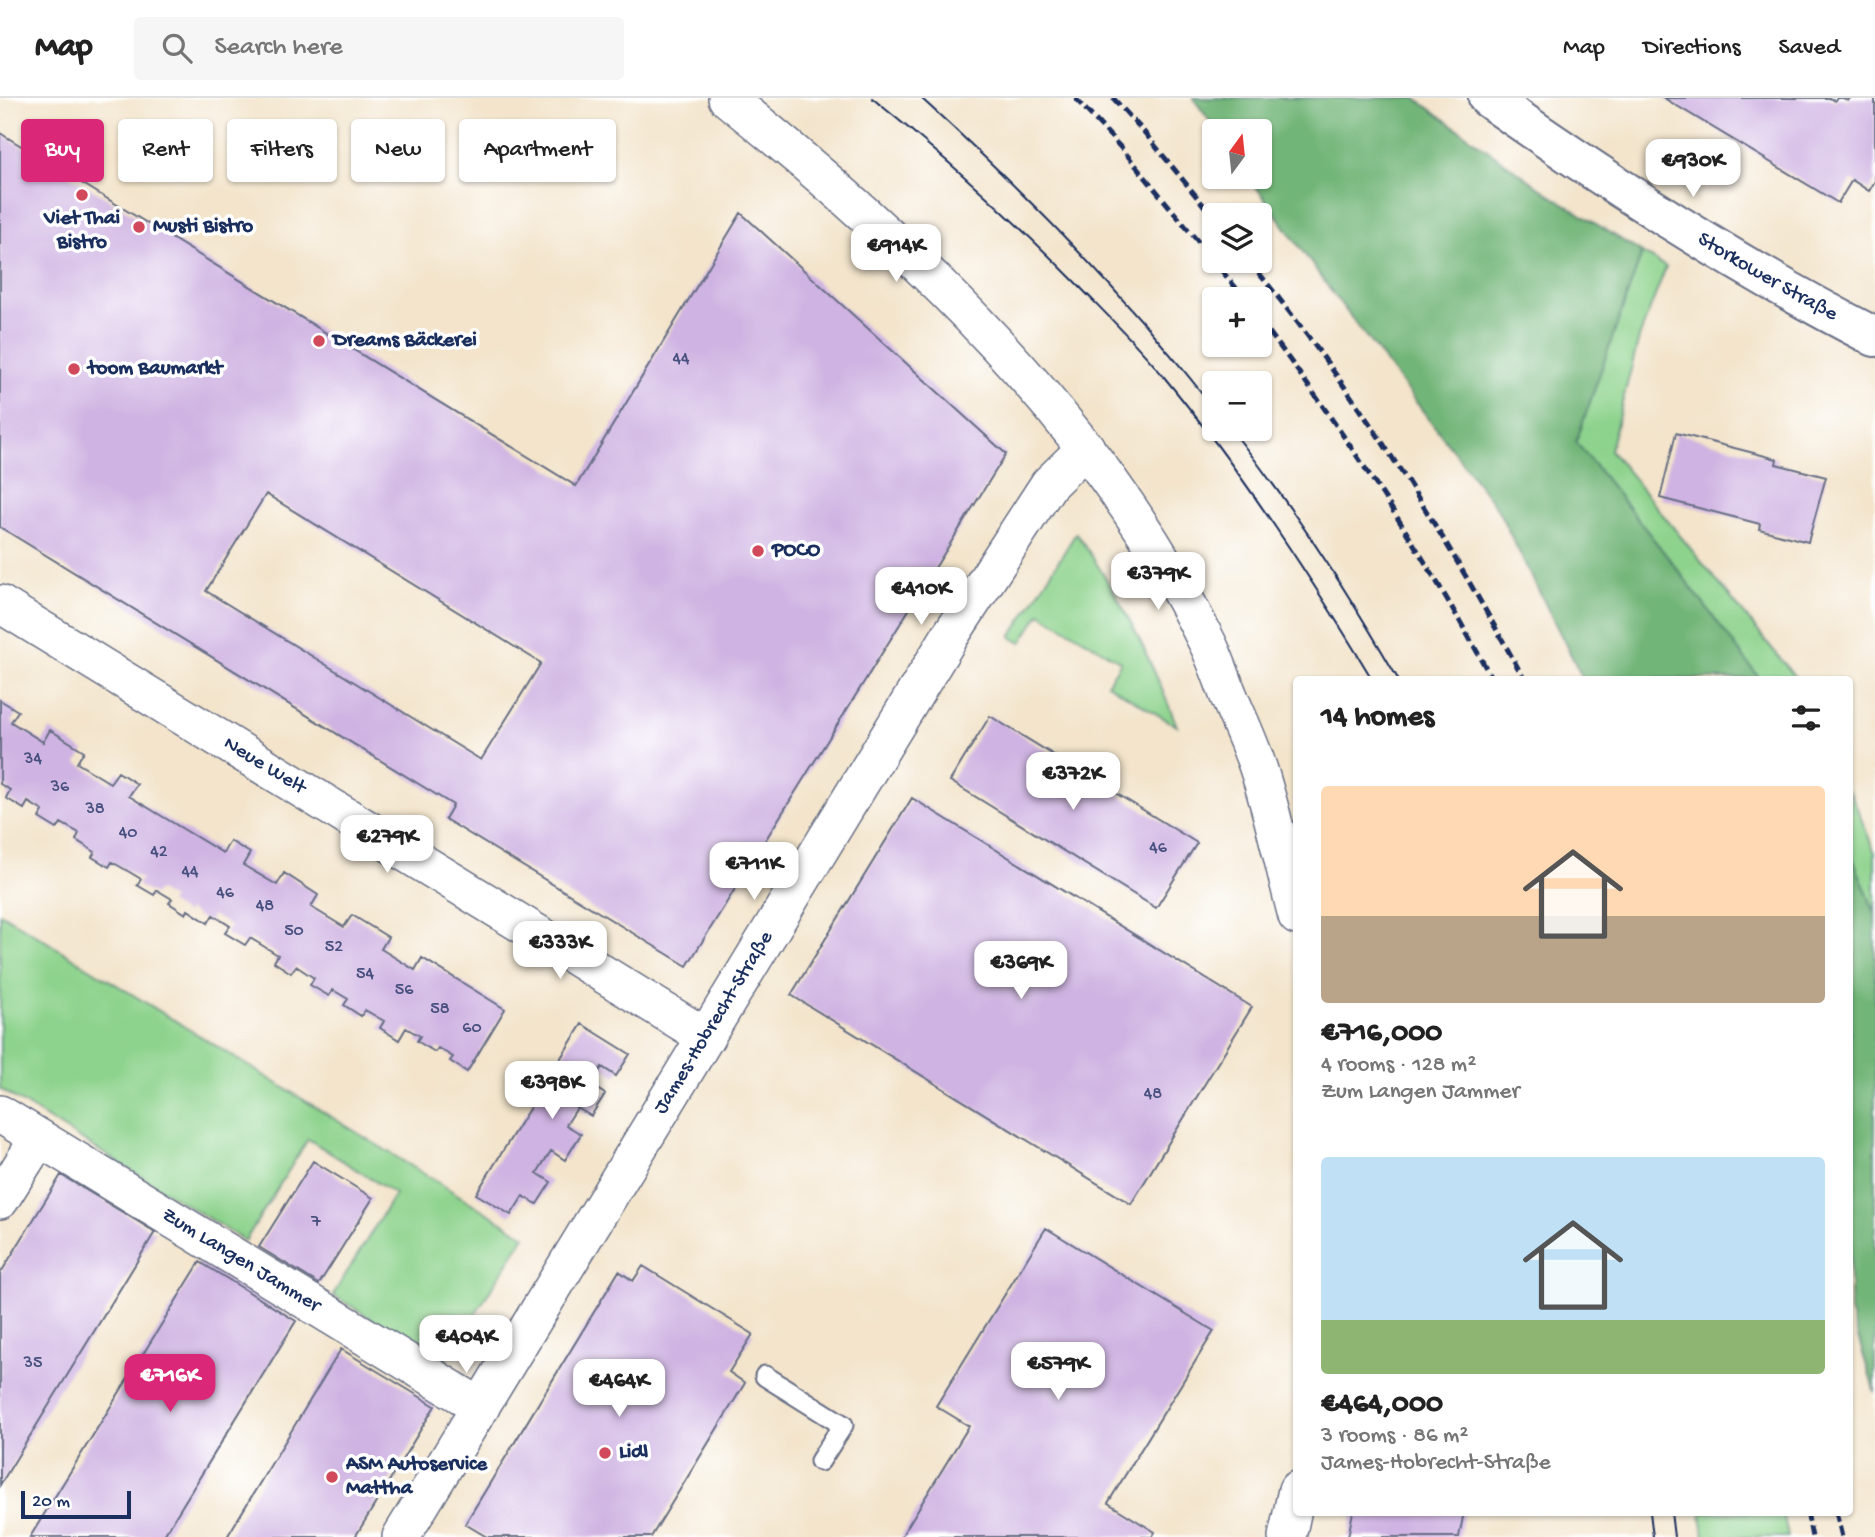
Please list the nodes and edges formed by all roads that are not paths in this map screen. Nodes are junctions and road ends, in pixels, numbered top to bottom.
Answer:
1 (727, 98) edge
2 (1488, 98) edge
3 (1871, 327) edge
4 (1086, 447) junction
5 (0, 604) edge
6 (1293, 899) edge
7 (706, 1037) junction
8 (0, 1115) edge
9 (39, 1138) junction
10 (0, 1200) edge
11 (765, 1376) dead end
12 (481, 1407) junction
13 (820, 1461) dead end
14 (1293, 1507) edge
15 (401, 1537) edge
16 (1286, 1537) edge

1 - 4 street
2 - 3 main road, Storkower Straße
4 - 6 street
4 - 7 street, James-Hobrecht-Straße
5 - 7 street, Neue Welt
7 - 12 street, James-Hobrecht-Straße
8 - 9 street, Zum Langen Jammer
9 - 10 street
9 - 12 street, Zum Langen Jammer
11 - 13 lane
12 - 15 street, James-Hobrecht-Straße
14 - 16 street

